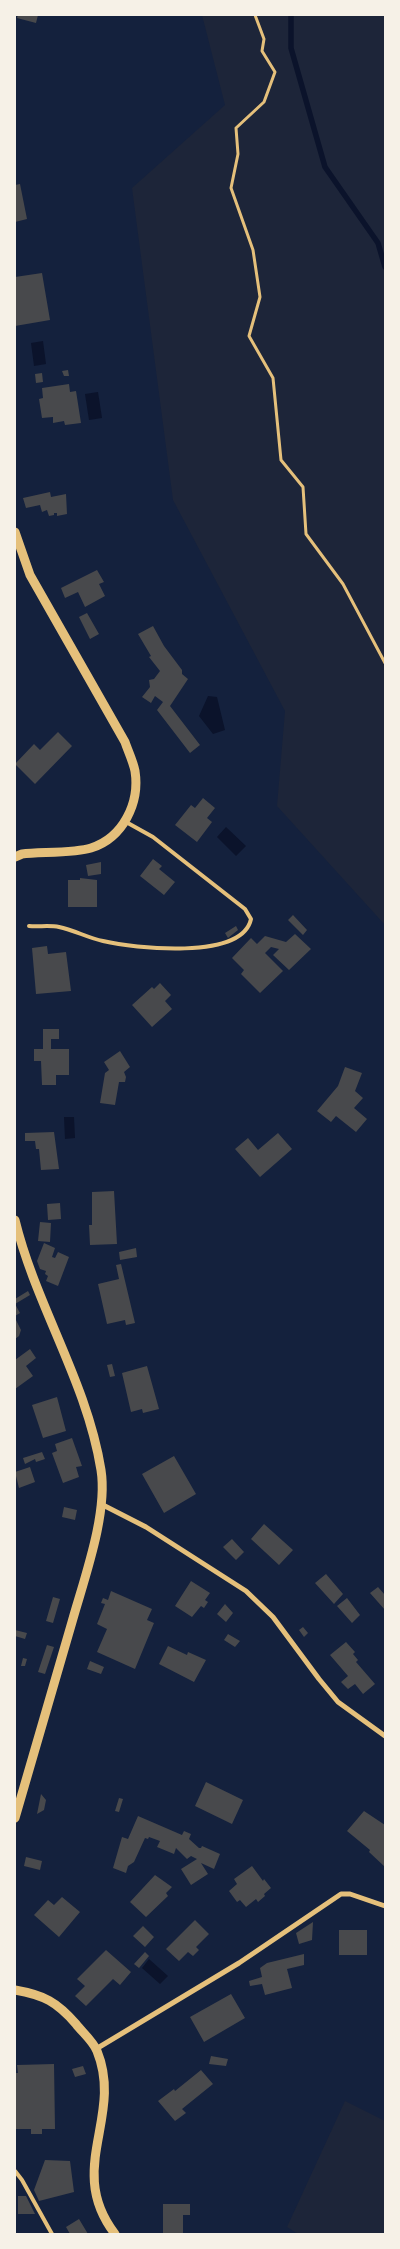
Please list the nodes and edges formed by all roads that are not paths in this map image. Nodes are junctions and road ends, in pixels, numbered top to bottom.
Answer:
1 (15, 532) edge
2 (126, 822) junction
3 (15, 857) edge
4 (29, 926) dead end
5 (15, 1220) edge
6 (101, 1504) junction
7 (385, 1736) edge
8 (15, 1818) edge
9 (385, 1906) edge
10 (15, 1990) edge
11 (96, 2049) junction
12 (15, 2171) edge
13 (52, 2234) edge
14 (115, 2234) edge

1 - 2 street
2 - 3 street
2 - 4 lane
5 - 6 street
6 - 7 street
6 - 8 street
9 - 11 street
10 - 11 street
11 - 14 street
12 - 13 lane

